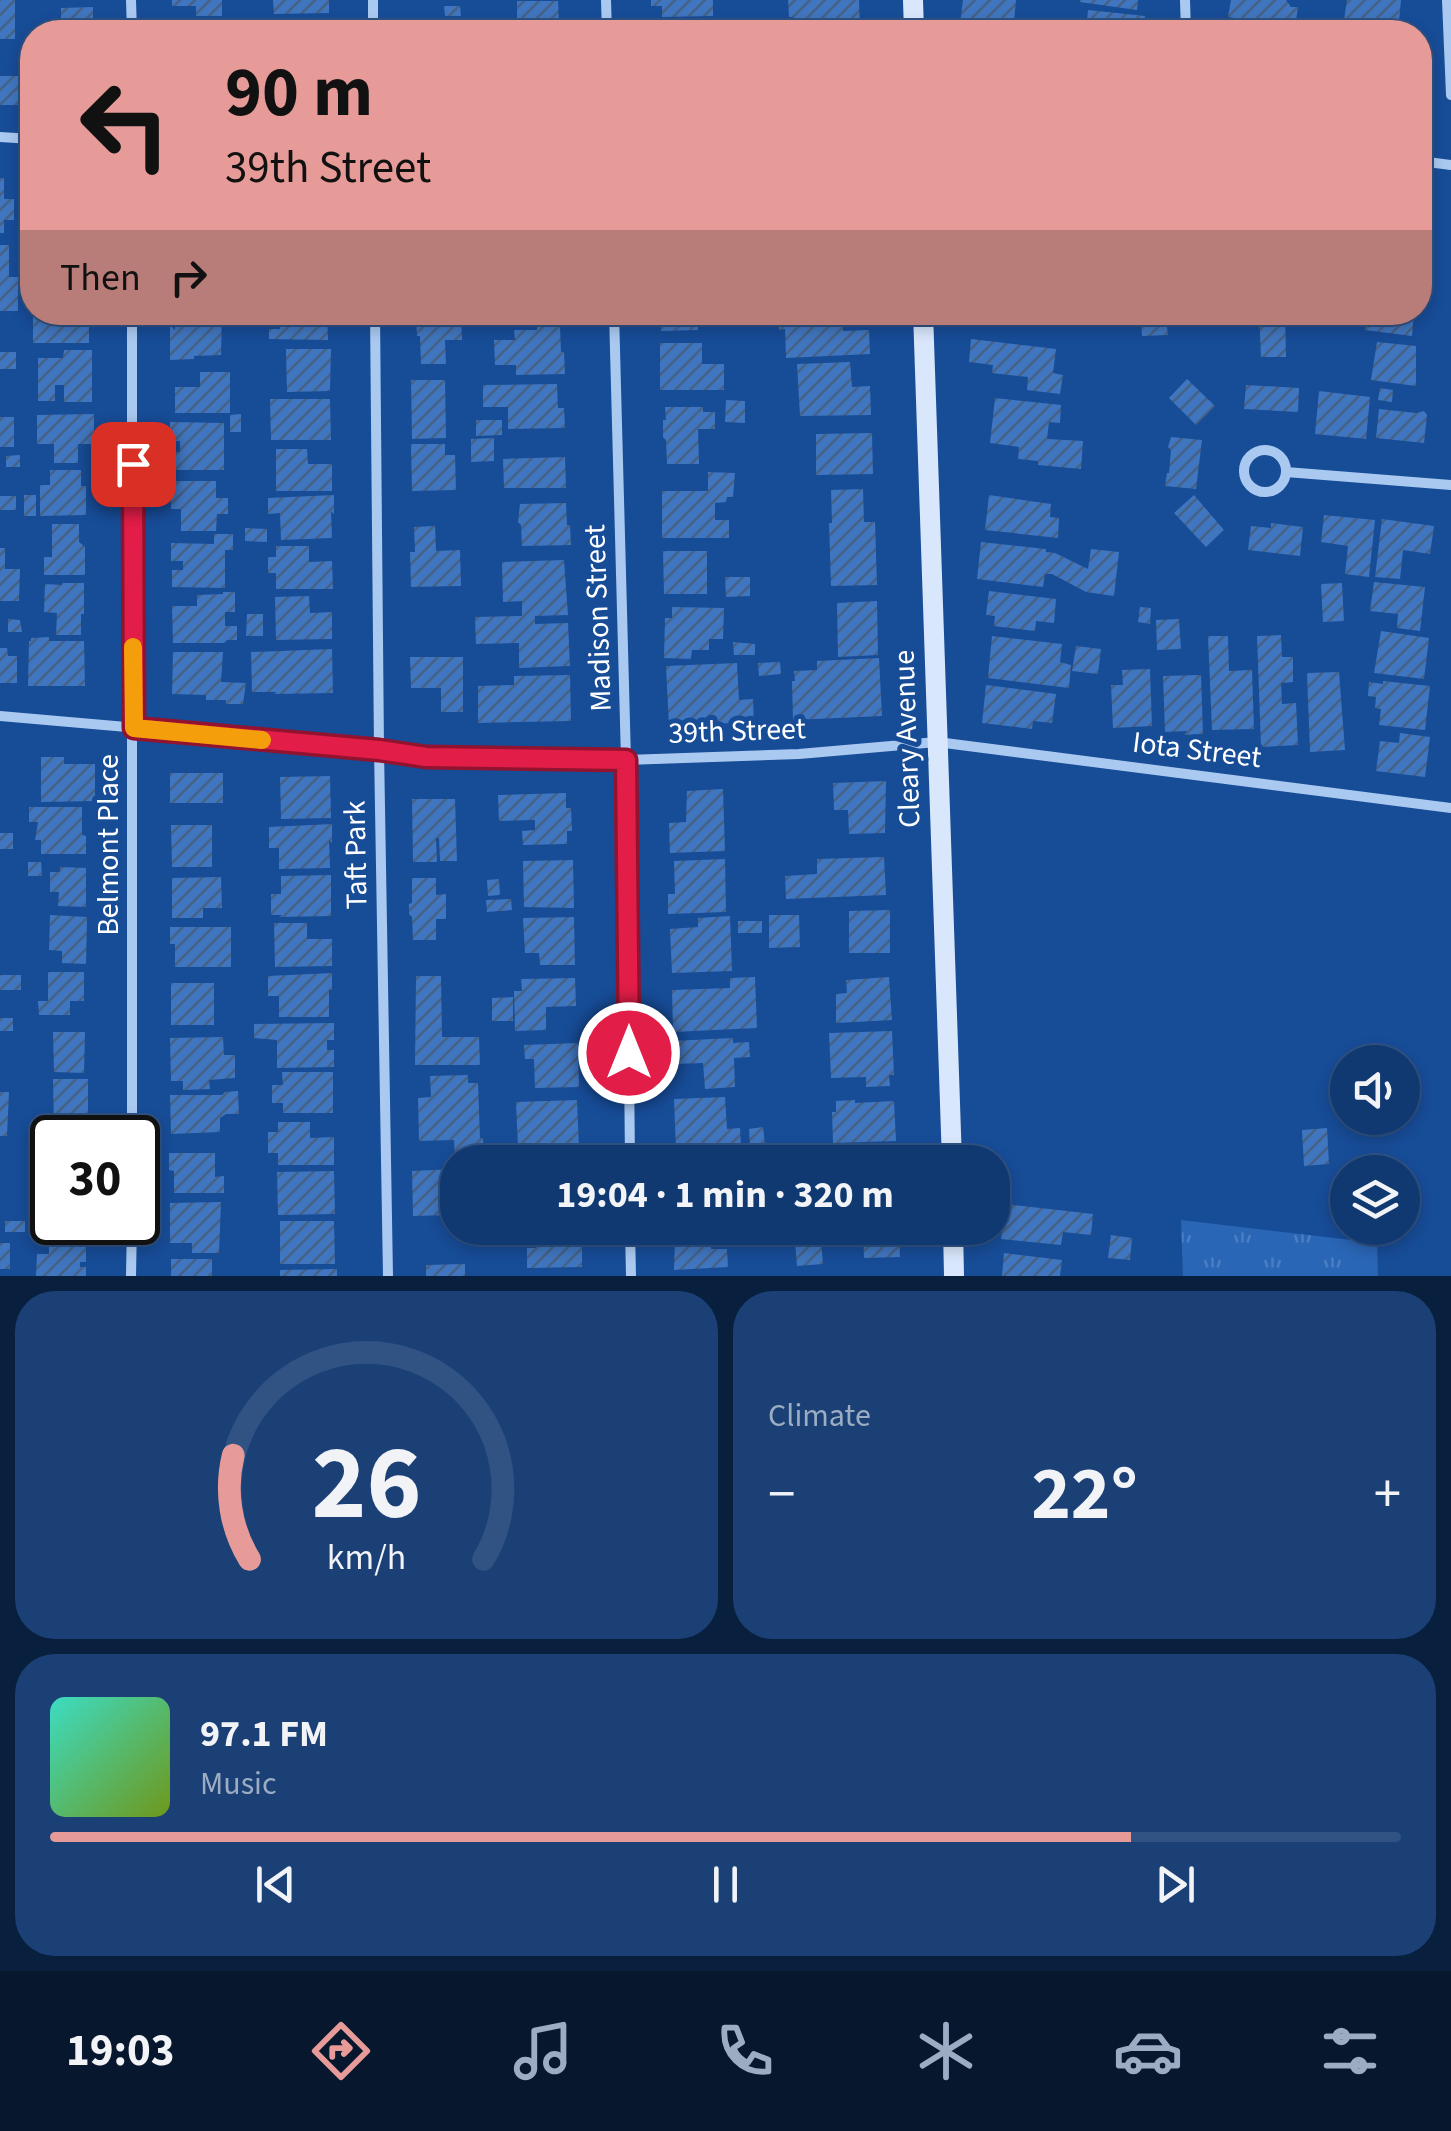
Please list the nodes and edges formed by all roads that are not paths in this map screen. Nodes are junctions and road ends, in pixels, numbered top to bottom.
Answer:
1 (1447, 0) edge
2 (1451, 94) edge
3 (132, 325) edge
4 (375, 325) edge
5 (614, 325) edge
6 (924, 325) edge
7 (1286, 472) junction
8 (1451, 485) edge
9 (0, 716) edge
10 (134, 728) junction
11 (938, 742) junction
12 (379, 750) junction
13 (626, 760) junction
14 (1451, 808) edge
15 (132, 1115) edge
16 (630, 1145) edge
17 (951, 1145) edge
18 (132, 1245) edge
19 (630, 1245) edge
20 (953, 1245) edge
21 (132, 1276) edge
22 (388, 1276) edge
23 (631, 1276) edge
24 (954, 1276) edge

1 - 2 street
3 - 10 street, Belmont Place
4 - 12 street, Taft Park
5 - 13 street, Madison Street
6 - 11 street, Cleary Avenue
7 - 7 street
7 - 8 street
9 - 10 street, 39th Street
10 - 12 street, 39th Street
10 - 15 street, Belmont Place
11 - 13 street, 39th Street
11 - 14 street, Iota Street
11 - 17 street, Cleary Avenue
12 - 13 street, 39th Street
12 - 22 street, Taft Park
13 - 16 street, Madison Street
18 - 21 street
19 - 23 street
20 - 24 street

